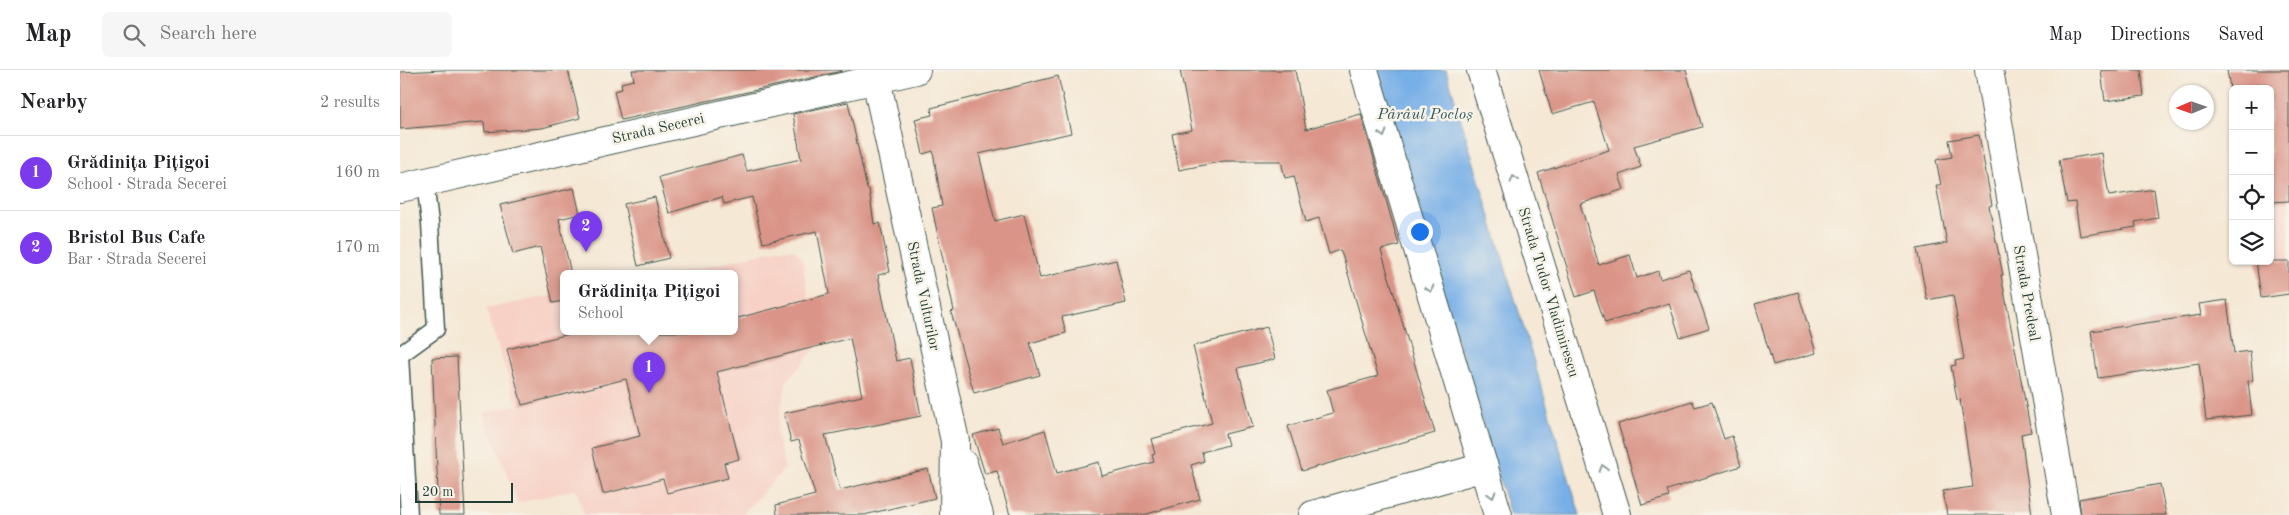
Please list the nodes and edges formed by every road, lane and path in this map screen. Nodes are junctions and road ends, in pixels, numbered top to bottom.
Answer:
1 (916, 70) edge
2 (1364, 70) edge
3 (1481, 70) edge
4 (1989, 70) edge
5 (875, 74) edge
6 (412, 185) edge
7 (955, 441) junction
8 (1484, 467) junction
9 (409, 515) edge
10 (954, 515) edge
11 (979, 515) edge
12 (1313, 515) edge
13 (1498, 515) edge
14 (1617, 515) edge
15 (2066, 515) edge

1 - 5 street, Strada Secerei
2 -> 8 street
14 -> 3 street, Strada Tudor Vladimirescu
4 - 15 street, Strada Predeal
5 - 6 street, Strada Secerei
5 - 7 street, Strada Vulturilor
6 - 9 lane
7 - 10 street, Strada Vulturilor
7 - 11 street
8 - 12 street
8 -> 13 street

